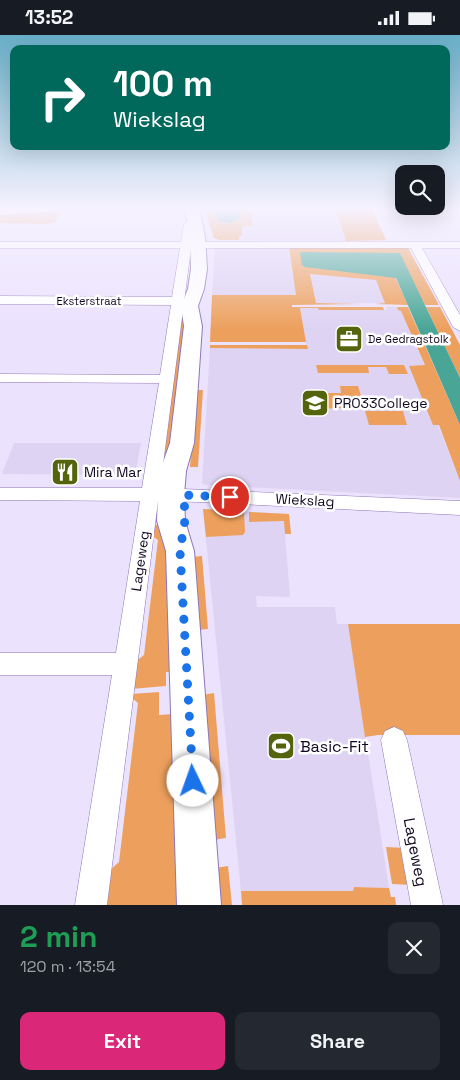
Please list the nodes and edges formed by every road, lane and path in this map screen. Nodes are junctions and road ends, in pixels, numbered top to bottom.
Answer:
1 (128, 248) edge
2 (273, 248) edge
3 (417, 248) edge
4 (197, 249) junction
5 (0, 300) edge
6 (177, 301) junction
7 (454, 303) edge
8 (460, 327) edge
9 (0, 378) edge
10 (166, 379) junction
11 (0, 494) edge
12 (168, 495) junction
13 (460, 508) edge
14 (0, 664) edge
15 (126, 664) junction
16 (394, 740) dead end
17 (91, 905) edge
18 (199, 905) edge
19 (427, 905) edge

1 - 4 street
2 - 4 street
3 - 7 street
4 - 6 street, Lageweg
4 - 12 street, Lageweg
5 - 6 street, Eksterstraat
6 - 10 street, Lageweg
7 - 8 street
9 - 10 street
10 - 12 street, Lageweg
11 - 12 street, Wiekslag
12 - 13 street, Wiekslag
12 - 15 street, Lageweg
12 - 18 street, Lageweg
14 - 15 street
15 - 17 street, Lageweg
16 - 19 street, Lageweg

